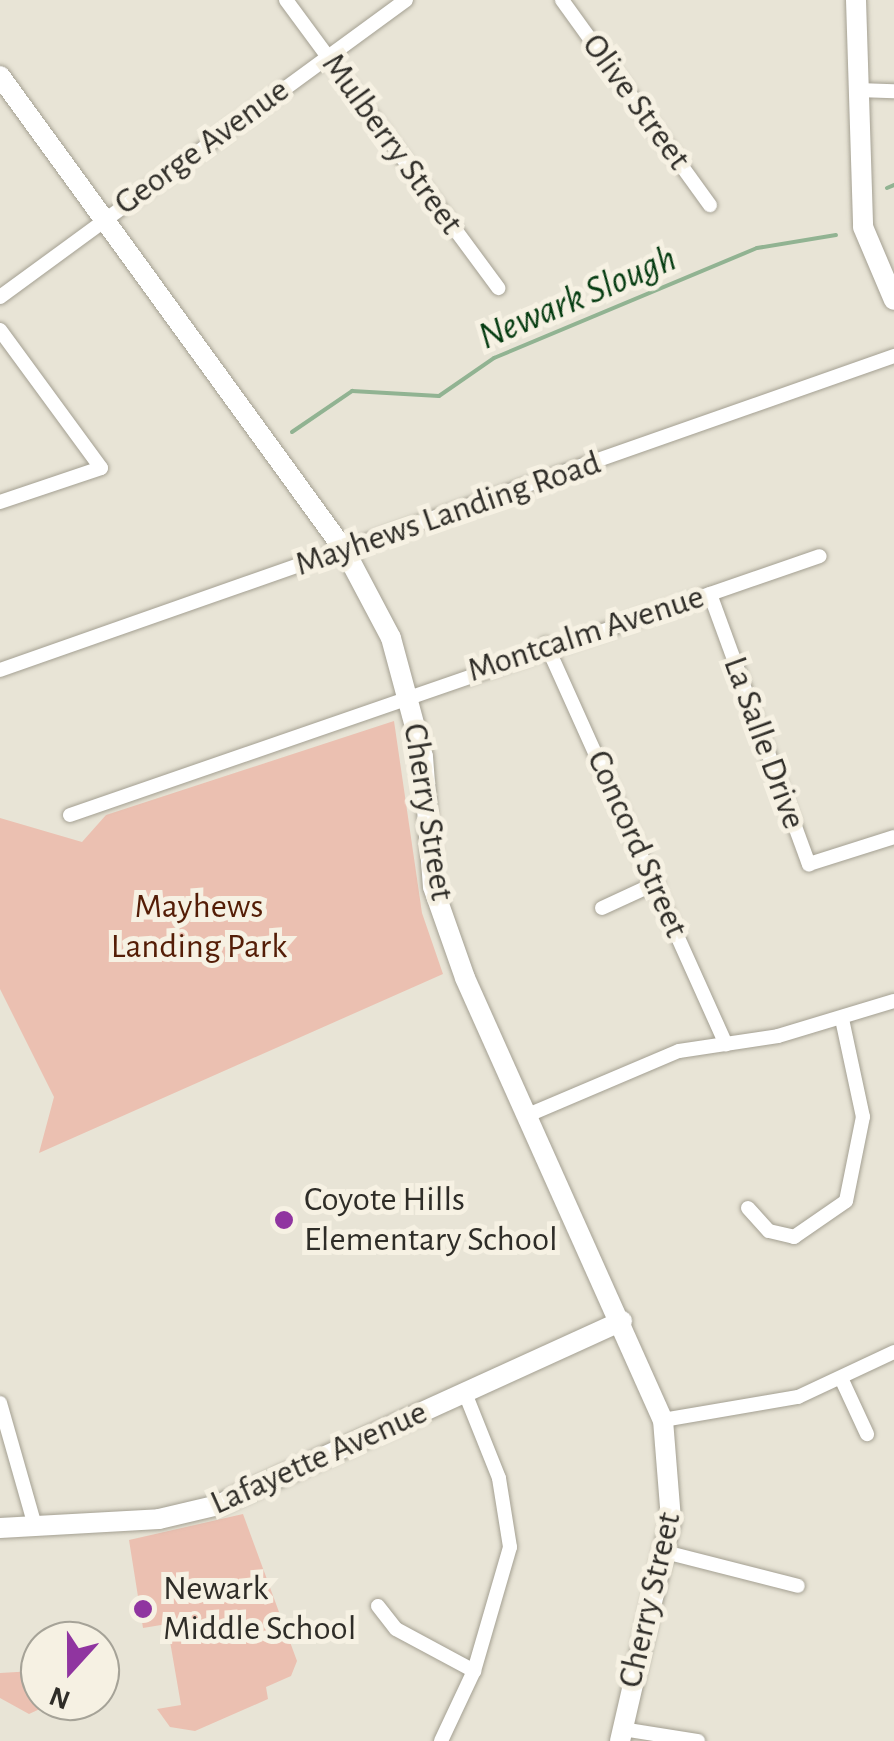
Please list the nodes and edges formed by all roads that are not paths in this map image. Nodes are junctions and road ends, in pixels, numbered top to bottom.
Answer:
1 (286, 0) edge
2 (406, 0) edge
3 (562, 0) edge
4 (856, 0) edge
5 (326, 56) junction
6 (0, 76) edge
7 (858, 90) junction
8 (894, 90) edge
9 (710, 205) dead end
10 (102, 220) junction
11 (498, 288) dead end
12 (0, 297) edge
13 (894, 300) edge
14 (0, 330) edge
15 (894, 356) edge
16 (0, 502) edge
17 (346, 551) junction
18 (820, 556) dead end
19 (710, 594) junction
20 (546, 644) junction
21 (0, 670) edge
22 (409, 691) junction
23 (70, 815) dead end
24 (894, 837) edge
25 (656, 883) junction
26 (602, 908) dead end
27 (894, 1001) edge
28 (842, 1019) junction
29 (726, 1044) junction
30 (528, 1116) junction
31 (748, 1208) dead end
32 (622, 1321) junction
33 (894, 1352) edge
34 (842, 1378) junction
35 (465, 1393) junction
36 (0, 1403) edge
37 (664, 1420) junction
38 (867, 1434) dead end
39 (34, 1522) junction
40 (0, 1528) edge
41 (665, 1552) junction
42 (798, 1586) dead end
43 (378, 1606) dead end
44 (474, 1671) junction
45 (621, 1735) edge
46 (441, 1741) edge
47 (698, 1741) edge

1 - 5 street, Mulberry Street
2 - 5 street, George Avenue
3 - 9 street, Olive Street
4 - 7 street
5 - 10 street, George Avenue
5 - 11 street, Mulberry Street
6 - 10 street, Cherry Street
7 - 8 street
7 - 13 street
10 - 12 street, George Avenue
10 - 17 street, Cherry Street
14 - 16 street
15 - 17 street, Mayhews Landing Road
17 - 21 street, Mayhews Landing Road
17 - 22 street, Cherry Street
18 - 19 street, Montcalm Avenue
19 - 20 street, Montcalm Avenue
19 - 24 street, La Salle Drive
20 - 22 street, Montcalm Avenue
20 - 25 street, Concord Street
22 - 23 street, Montcalm Avenue
22 - 30 street, Cherry Street
25 - 26 street
25 - 29 street, Concord Street
27 - 28 street
28 - 29 street
28 - 31 street
29 - 30 street
30 - 32 street, Cherry Street
32 - 35 street, Lafayette Avenue
32 - 37 street, Cherry Street
33 - 34 street
34 - 37 street
34 - 38 street
35 - 39 street, Lafayette Avenue
35 - 44 street
36 - 39 street
37 - 41 street, Cherry Street
39 - 40 street, Lafayette Avenue
41 - 42 street
41 - 45 street, Cherry Street
43 - 44 street
44 - 46 street
45 - 47 street

